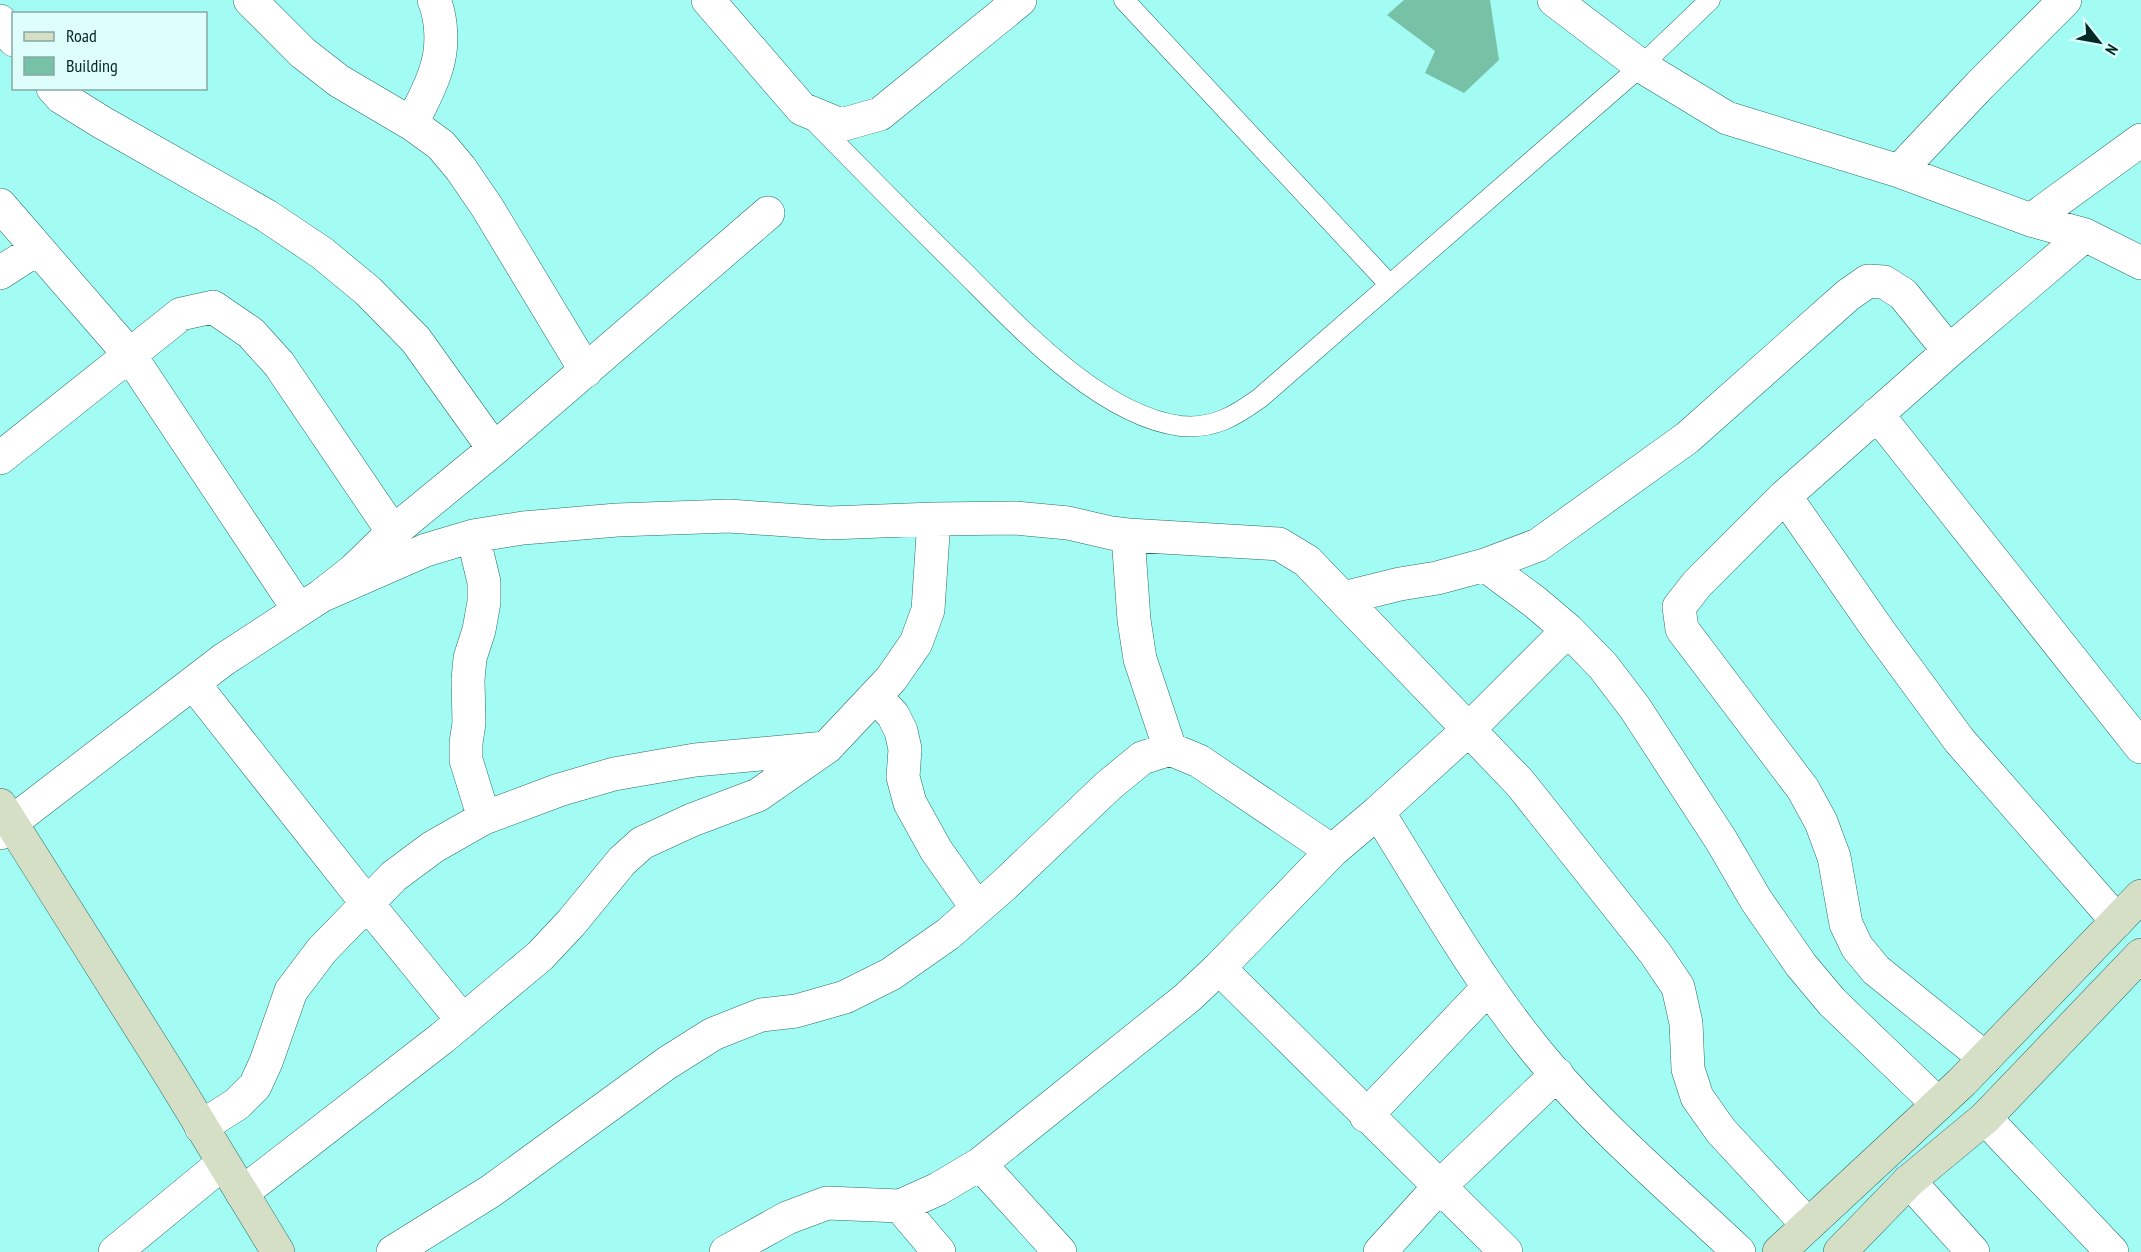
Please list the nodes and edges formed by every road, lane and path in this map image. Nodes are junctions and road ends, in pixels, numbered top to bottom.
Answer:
1 (250, 0) edge
2 (434, 0) edge
3 (708, 0) edge
4 (1020, 0) edge
5 (1124, 0) edge
6 (1554, 0) edge
7 (1710, 0) edge
8 (2065, 0) edge
9 (0, 21) edge
10 (12, 37) edge
11 (1641, 66) junction
12 (55, 90) edge
13 (802, 109) junction
14 (412, 124) junction
15 (2141, 140) edge
16 (1899, 171) junction
17 (0, 205) edge
18 (768, 213) dead end
19 (2031, 220) junction
20 (2085, 235) junction
21 (37, 249) junction
22 (2141, 263) edge
23 (0, 273) edge
24 (1390, 285) junction
25 (1949, 351) junction
26 (129, 354) junction
27 (586, 371) junction
28 (1877, 414) junction
29 (494, 449) junction
30 (2, 453) edge
31 (1785, 496) junction
32 (934, 519) junction
33 (393, 532) junction
34 (1128, 535) junction
35 (473, 536) junction
36 (1485, 565) junction
37 (1343, 598) junction
38 (310, 603) junction
39 (1568, 630) junction
40 (193, 683) junction
41 (875, 696) junction
42 (1468, 730) junction
43 (827, 747) junction
44 (2141, 747) edge
45 (1170, 749) junction
46 (1378, 812) junction
47 (484, 818) junction
48 (4, 820) edge
49 (1332, 851) junction
50 (2141, 896) edge
51 (366, 903) junction
52 (977, 908) junction
53 (2116, 921) junction
54 (2138, 967) edge
55 (1219, 968) junction
56 (1488, 988) junction
57 (463, 1021) junction
58 (1985, 1058) junction
59 (1557, 1074) junction
60 (1938, 1104) junction
61 (1366, 1116) junction
62 (1985, 1118) junction
63 (201, 1127) junction
64 (222, 1163) junction
65 (980, 1164) junction
66 (1909, 1181) junction
67 (1439, 1186) junction
68 (242, 1193) junction
69 (900, 1206) junction
70 (1808, 1225) junction
71 (115, 1252) edge
72 (278, 1252) edge
73 (393, 1252) edge
74 (726, 1252) edge
75 (939, 1252) edge
76 (1060, 1252) edge
77 (1380, 1252) edge
78 (1506, 1252) edge
79 (1739, 1252) edge
80 (1779, 1252) edge
81 (1840, 1252) edge
82 (1974, 1252) edge
83 (2112, 1252) edge

1 - 14 street
2 - 14 street
3 - 13 street
4 - 13 street
5 - 24 lane
6 - 11 street
7 - 11 lane
8 - 16 street
9 - 10 street
11 - 16 street
11 - 24 lane
12 - 29 street
13 - 24 lane
14 - 27 street
15 - 19 street
16 - 19 street
17 - 21 street
18 - 27 street
19 - 20 street
20 - 22 street
20 - 25 street
21 - 23 street
21 - 26 street
25 - 28 street
25 - 36 street
26 - 30 street
26 - 33 street
26 - 38 street
27 - 29 street
28 - 31 street
28 - 44 street
29 - 33 street
31 - 53 street
31 - 58 street
32 - 34 street
32 - 35 street
32 - 41 street
33 - 38 street
34 - 37 street
34 - 45 street
35 - 38 street
35 - 47 street
36 - 37 street
36 - 39 street
37 - 42 street
38 - 40 street
39 - 42 street
39 - 60 street
40 - 48 street
40 - 51 street
41 - 43 street
41 - 52 street
42 - 46 street
42 - 70 street
43 - 47 street
43 - 57 street
45 - 49 street
45 - 52 street
46 - 49 street
46 - 56 street
47 - 51 street
48 - 63 main road
49 - 55 street
50 - 53 main road
51 - 57 street
51 - 63 street
52 - 73 street
53 - 58 main road
54 - 62 main road
55 - 61 street
55 - 65 street
56 - 59 street
56 - 61 street
57 - 68 street
58 - 60 main road
59 - 67 street
59 - 79 street
60 - 70 main road
61 - 67 street
62 - 66 main road
62 - 83 street
63 - 64 main road
64 - 68 main road
64 - 71 street
65 - 69 street
65 - 76 street
66 - 81 main road
66 - 82 street
67 - 77 street
67 - 78 street
68 - 72 main road
69 - 74 street
69 - 75 street
70 - 80 main road

